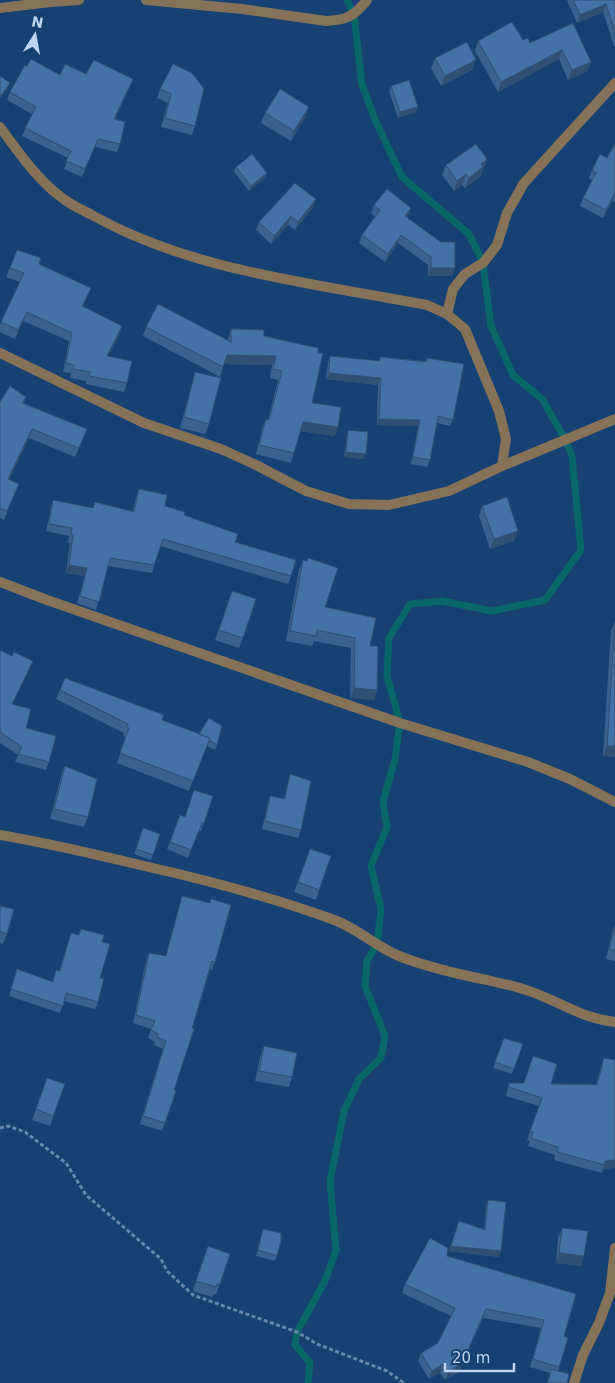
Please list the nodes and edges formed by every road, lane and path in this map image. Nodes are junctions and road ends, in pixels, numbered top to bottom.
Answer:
1 (79, 0) edge
2 (146, 0) edge
3 (367, 0) edge
4 (0, 8) edge
5 (615, 83) edge
6 (0, 127) edge
7 (447, 314) junction
8 (0, 353) edge
9 (615, 418) edge
10 (502, 466) junction
11 (0, 582) edge
12 (615, 802) edge
13 (0, 835) edge
14 (615, 1022) edge
15 (0, 1128) edge
16 (615, 1248) edge
17 (404, 1383) edge
18 (574, 1383) edge

1 - 4 street
2 - 3 street
5 - 7 street
6 - 7 street
7 - 10 street
8 - 10 street
9 - 10 street
11 - 12 street
13 - 14 street
15 - 17 path
16 - 18 street

